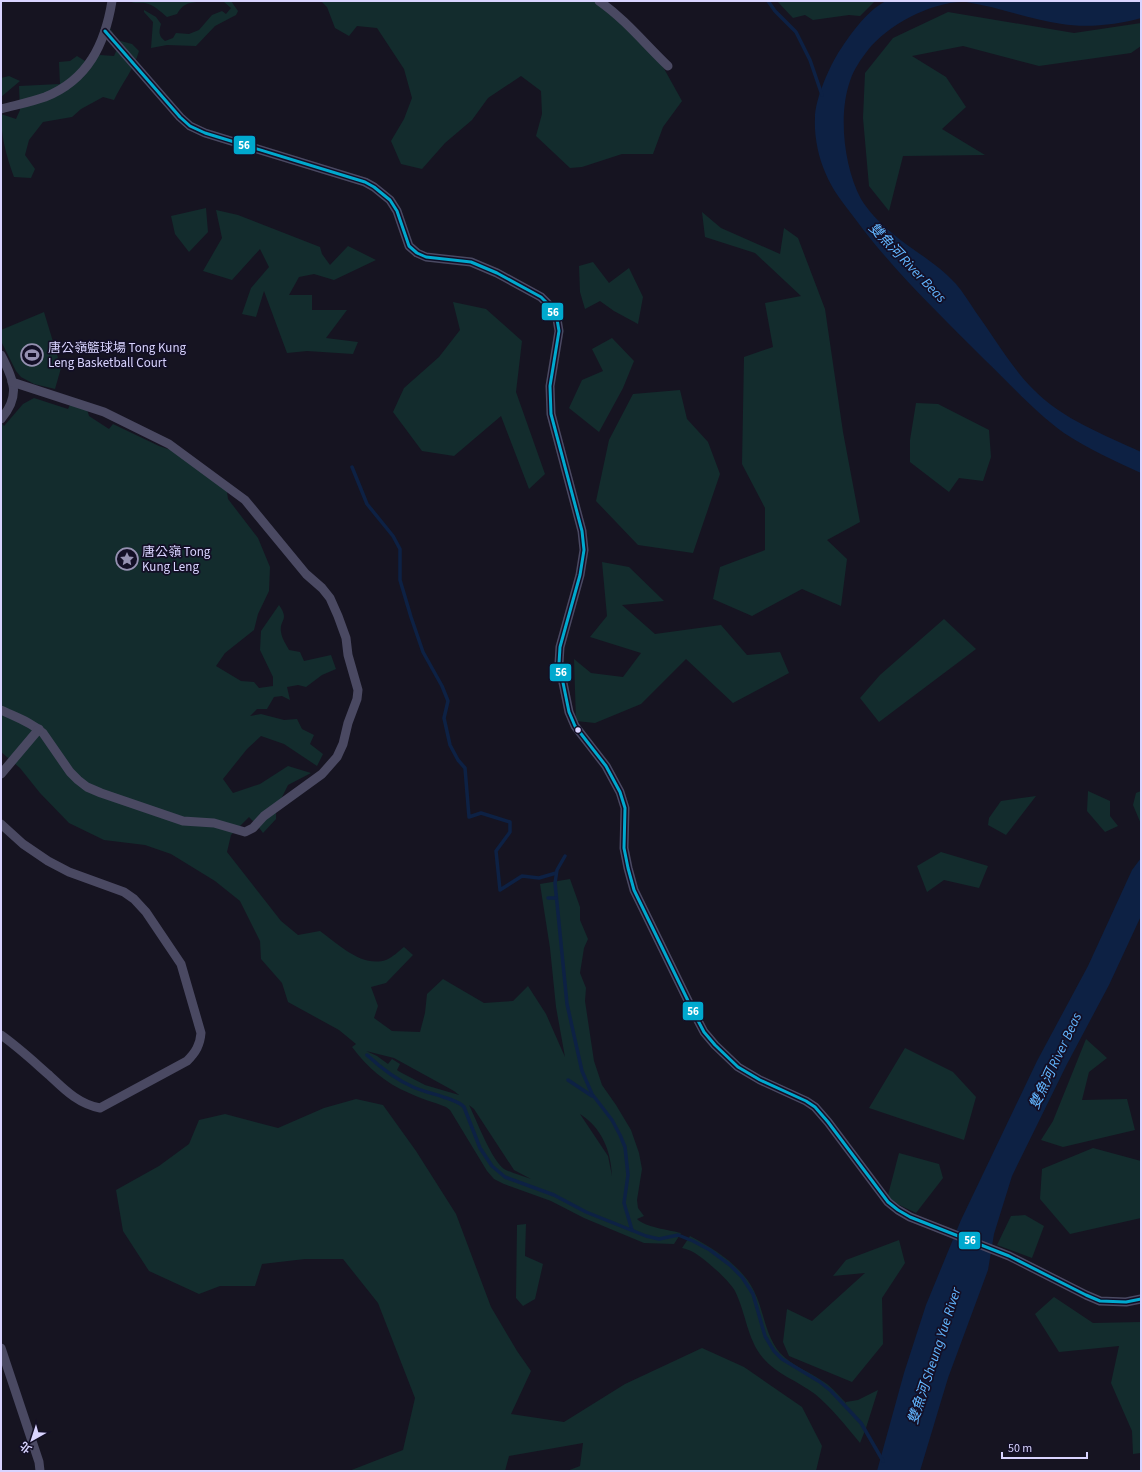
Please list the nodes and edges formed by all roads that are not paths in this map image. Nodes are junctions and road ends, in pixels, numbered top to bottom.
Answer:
1 (112, 1) edge
2 (599, 1) edge
3 (105, 31) junction
4 (668, 66) dead end
5 (1, 109) edge
6 (1, 355) edge
7 (12, 382) junction
8 (1, 419) edge
9 (1, 710) edge
10 (39, 729) junction
11 (1, 774) edge
12 (1, 824) edge
13 (1, 1035) edge
14 (1141, 1299) edge
15 (1, 1348) edge
16 (40, 1471) edge

1 - 3 street
2 - 4 street
3 - 5 street
3 - 14 street
6 - 7 street
7 - 8 street
7 - 10 street
9 - 10 street
10 - 11 street
12 - 13 street
15 - 16 street

